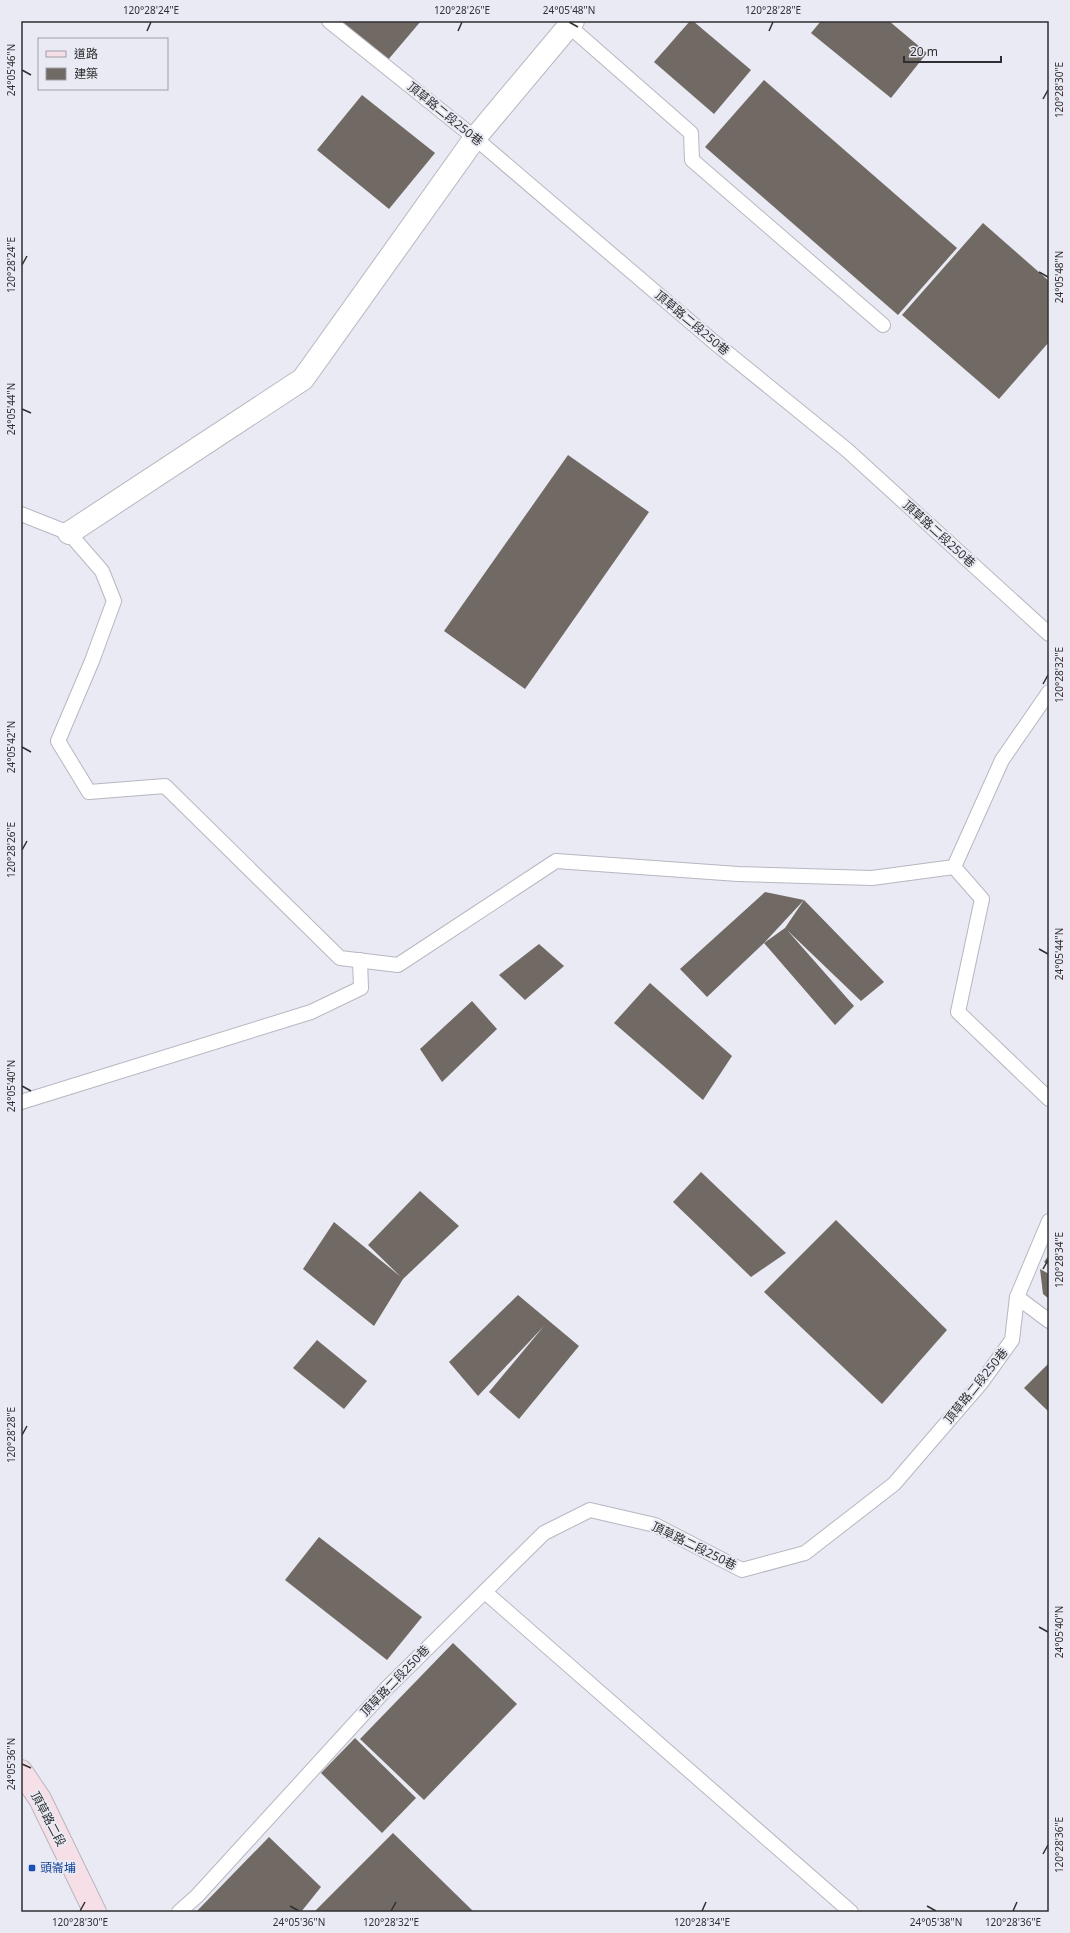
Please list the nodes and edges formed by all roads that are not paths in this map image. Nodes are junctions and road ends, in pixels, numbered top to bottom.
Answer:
1 (329, 21) edge
2 (571, 24) edge
3 (475, 138) junction
4 (883, 325) dead end
5 (21, 514) edge
6 (69, 533) junction
7 (1049, 634) edge
8 (1049, 692) edge
9 (954, 867) junction
10 (360, 960) junction
11 (1049, 1099) edge
12 (21, 1102) edge
13 (1049, 1221) edge
14 (1017, 1297) junction
15 (1049, 1321) edge
16 (485, 1592) junction
17 (21, 1771) edge
18 (95, 1912) edge
19 (179, 1912) edge
20 (851, 1912) edge

1 - 3 lane, 頂草路二段250巷
2 - 3 street
2 - 4 lane
3 - 6 street
3 - 7 lane, 頂草路二段250巷
5 - 6 lane
6 - 10 lane
8 - 9 lane
9 - 10 lane
9 - 11 lane
10 - 12 lane
13 - 14 lane, 頂草路二段250巷
14 - 15 lane
14 - 16 lane, 頂草路二段250巷
16 - 19 lane, 頂草路二段250巷
16 - 20 lane
17 - 18 street, 頂草路二段

